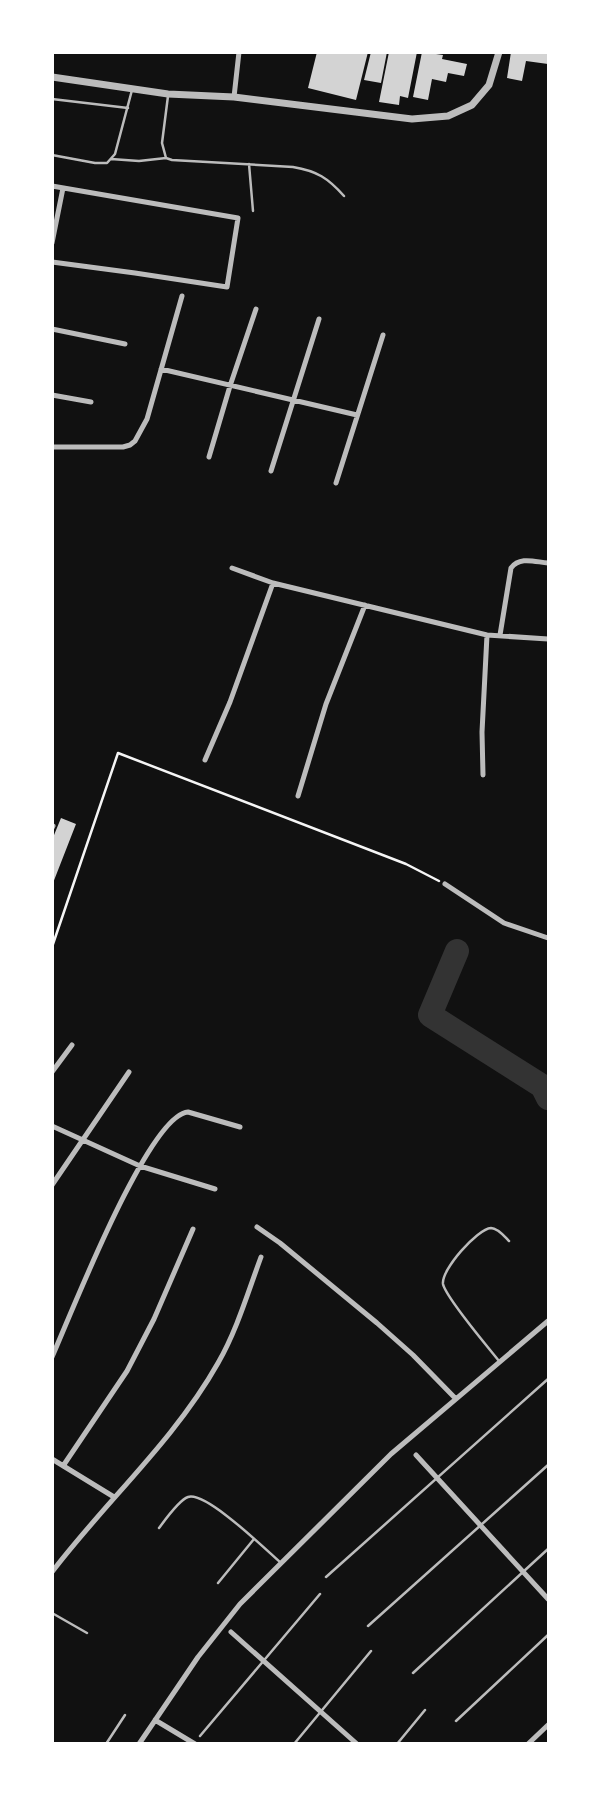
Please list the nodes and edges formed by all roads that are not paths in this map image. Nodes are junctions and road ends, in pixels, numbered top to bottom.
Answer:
1 (239, 52) edge
2 (499, 52) edge
3 (52, 77) edge
4 (133, 89) junction
5 (168, 94) junction
6 (234, 97) junction
7 (52, 99) edge
8 (128, 108) junction
9 (52, 155) edge
10 (166, 158) junction
11 (110, 159) junction
12 (249, 164) junction
13 (52, 186) edge
14 (63, 188) junction
15 (344, 196) dead end
16 (253, 211) dead end
17 (52, 243) edge
18 (52, 262) edge
19 (182, 296) dead end
20 (256, 309) dead end
21 (319, 319) dead end
22 (52, 329) edge
23 (383, 335) dead end
24 (125, 344) dead end
25 (161, 368) junction
26 (230, 386) junction
27 (52, 395) edge
28 (294, 400) junction
29 (91, 402) dead end
30 (357, 415) junction
31 (52, 446) edge
32 (209, 457) dead end
33 (271, 471) dead end
34 (336, 483) dead end
35 (548, 563) edge
36 (232, 568) dead end
37 (273, 584) junction
38 (365, 605) junction
39 (487, 635) junction
40 (500, 635) junction
41 (548, 639) edge
42 (206, 760) dead end
43 (483, 776) dead end
44 (298, 796) dead end
45 (445, 884) road end
46 (548, 938) edge
47 (72, 1045) dead end
48 (52, 1072) edge
49 (129, 1072) dead end
50 (52, 1126) edge
51 (240, 1127) dead end
52 (82, 1140) junction
53 (140, 1166) junction
54 (52, 1184) edge
55 (215, 1189) dead end
56 (257, 1227) dead end
57 (193, 1228) dead end
58 (509, 1241) dead end
59 (261, 1257) dead end
60 (548, 1320) edge
61 (52, 1357) edge
62 (499, 1361) junction
63 (548, 1379) edge
64 (456, 1398) junction
65 (416, 1455) dead end
66 (52, 1459) edge
67 (548, 1465) edge
68 (63, 1466) junction
69 (438, 1478) junction
70 (114, 1497) junction
71 (482, 1526) junction
72 (158, 1528) dead end
73 (254, 1539) junction
74 (548, 1549) edge
75 (281, 1563) junction
76 (524, 1571) junction
77 (52, 1572) edge
78 (326, 1577) dead end
79 (218, 1583) dead end
80 (320, 1594) dead end
81 (548, 1599) edge
82 (52, 1613) edge
83 (368, 1626) dead end
84 (231, 1632) dead end
85 (87, 1633) dead end
86 (548, 1636) edge
87 (371, 1651) dead end
88 (263, 1661) junction
89 (413, 1673) dead end
90 (425, 1710) dead end
91 (320, 1711) junction
92 (125, 1715) dead end
93 (155, 1720) junction
94 (456, 1721) dead end
95 (548, 1725) edge
96 (200, 1736) dead end
97 (106, 1744) edge
98 (140, 1744) edge
99 (195, 1744) edge
100 (294, 1744) edge
101 (357, 1744) edge
102 (397, 1744) edge
103 (528, 1744) edge

1 - 6 street
2 - 6 street
3 - 4 street
4 - 5 street
4 - 8 lane
5 - 6 street
5 - 10 lane
7 - 8 lane
8 - 11 lane
9 - 11 lane
10 - 11 lane
10 - 12 lane
12 - 15 lane
12 - 16 lane
13 - 14 street
14 - 17 street
14 - 18 street
19 - 25 street
20 - 26 street
21 - 28 street
22 - 24 street
23 - 30 street
25 - 26 street
25 - 31 street
26 - 28 street
26 - 32 street
27 - 29 street
28 - 30 street
28 - 33 street
30 - 34 street
35 - 40 street
36 - 37 street
37 - 38 street
37 - 42 street
38 - 39 street
38 - 44 street
39 - 40 street
39 - 43 street
40 - 41 street
45 - 46 street
47 - 48 street
49 - 52 street
50 - 52 street
51 - 53 street
52 - 53 street
52 - 54 street
53 - 55 street
53 - 61 street
56 - 64 street
57 - 68 street
58 - 62 lane
59 - 70 street
60 - 62 street
62 - 64 street
63 - 69 lane
64 - 75 street
65 - 69 street
66 - 68 street
67 - 71 lane
68 - 70 street
69 - 71 street
69 - 78 lane
70 - 77 street
71 - 76 street
71 - 83 lane
72 - 73 lane
73 - 75 lane
73 - 79 lane
74 - 76 lane
75 - 93 street
76 - 81 street
76 - 89 lane
80 - 88 lane
82 - 85 lane
84 - 88 street
86 - 94 lane
87 - 91 lane
88 - 91 street
88 - 96 lane
90 - 102 lane
91 - 100 lane
91 - 101 street
92 - 97 lane
93 - 98 street
93 - 99 street
95 - 103 street

